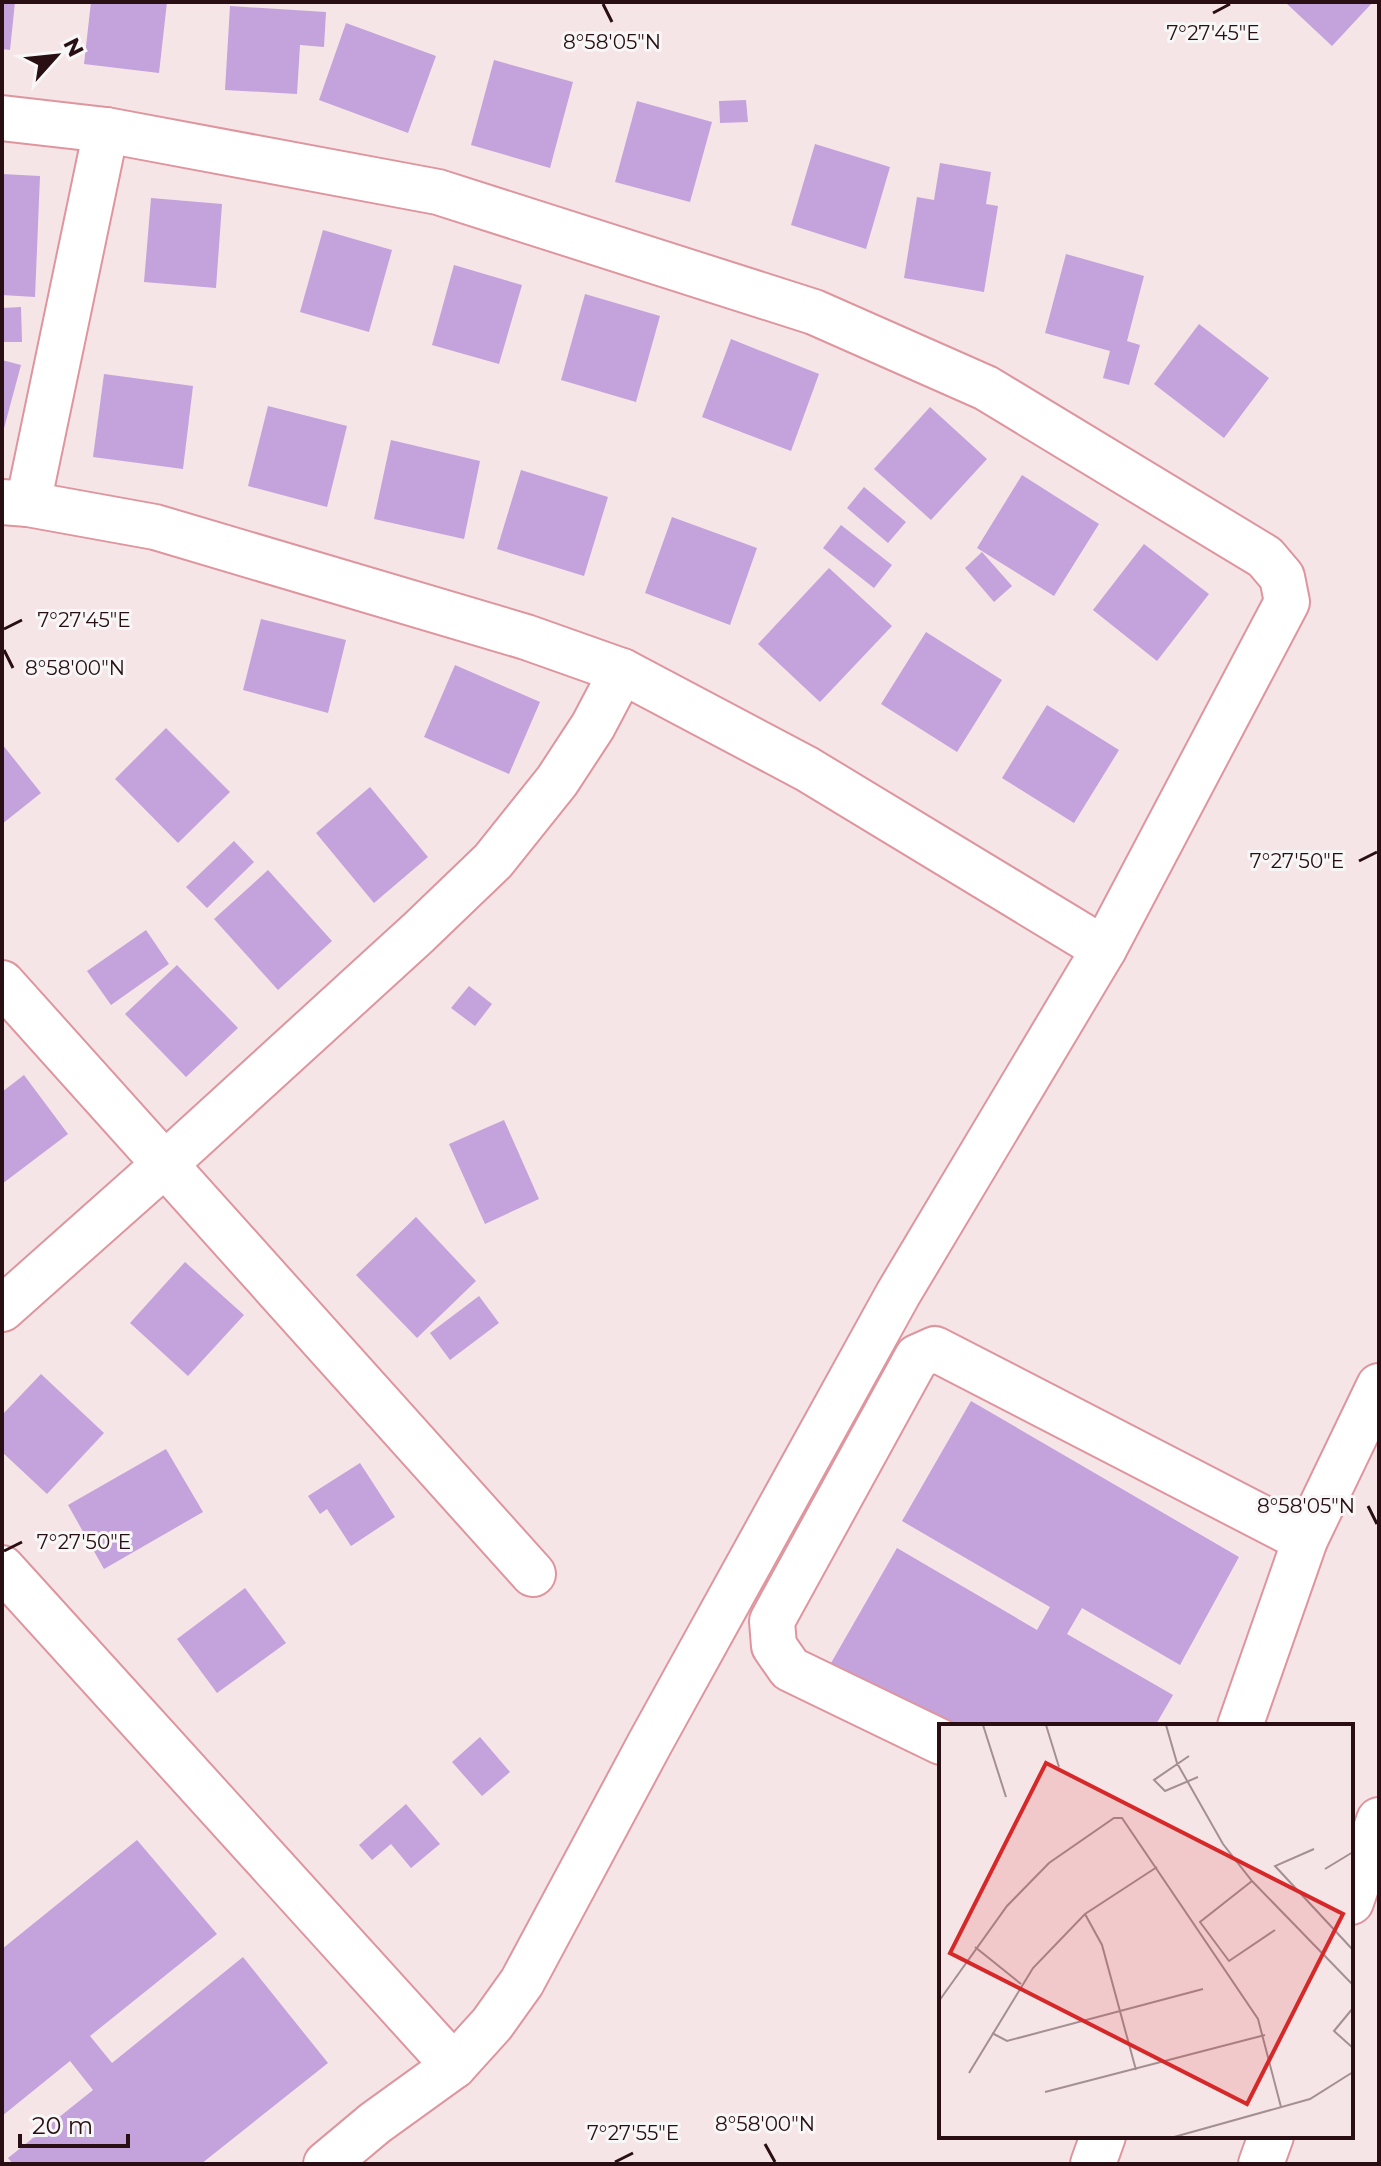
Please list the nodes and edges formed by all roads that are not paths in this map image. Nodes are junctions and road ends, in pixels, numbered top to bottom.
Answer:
1 (2, 118) edge
2 (106, 130) junction
3 (15, 503) edge
4 (622, 671) junction
5 (1104, 949) junction
6 (2, 983) edge
7 (164, 1165) junction
8 (2, 1309) edge
9 (1379, 1386) edge
10 (793, 1485) junction
11 (834, 1507) junction
12 (1305, 1540) junction
13 (2, 1568) edge
14 (533, 1574) dead end
15 (1241, 1724) edge
16 (939, 1741) edge
17 (1379, 1820) edge
18 (1353, 1896) edge
19 (454, 2066) junction
20 (1102, 2138) edge
21 (1270, 2138) edge
22 (326, 2164) edge
23 (1093, 2164) edge
24 (1261, 2164) edge

1 - 2 street
2 - 3 street
2 - 5 street
3 - 4 street
4 - 5 street
4 - 7 street
5 - 10 street
6 - 7 street
7 - 8 street
7 - 14 street
9 - 12 street
10 - 11 street
10 - 19 street
11 - 12 street
11 - 16 street
12 - 15 street
13 - 19 street
17 - 18 street
19 - 22 street
20 - 23 street
21 - 24 street

